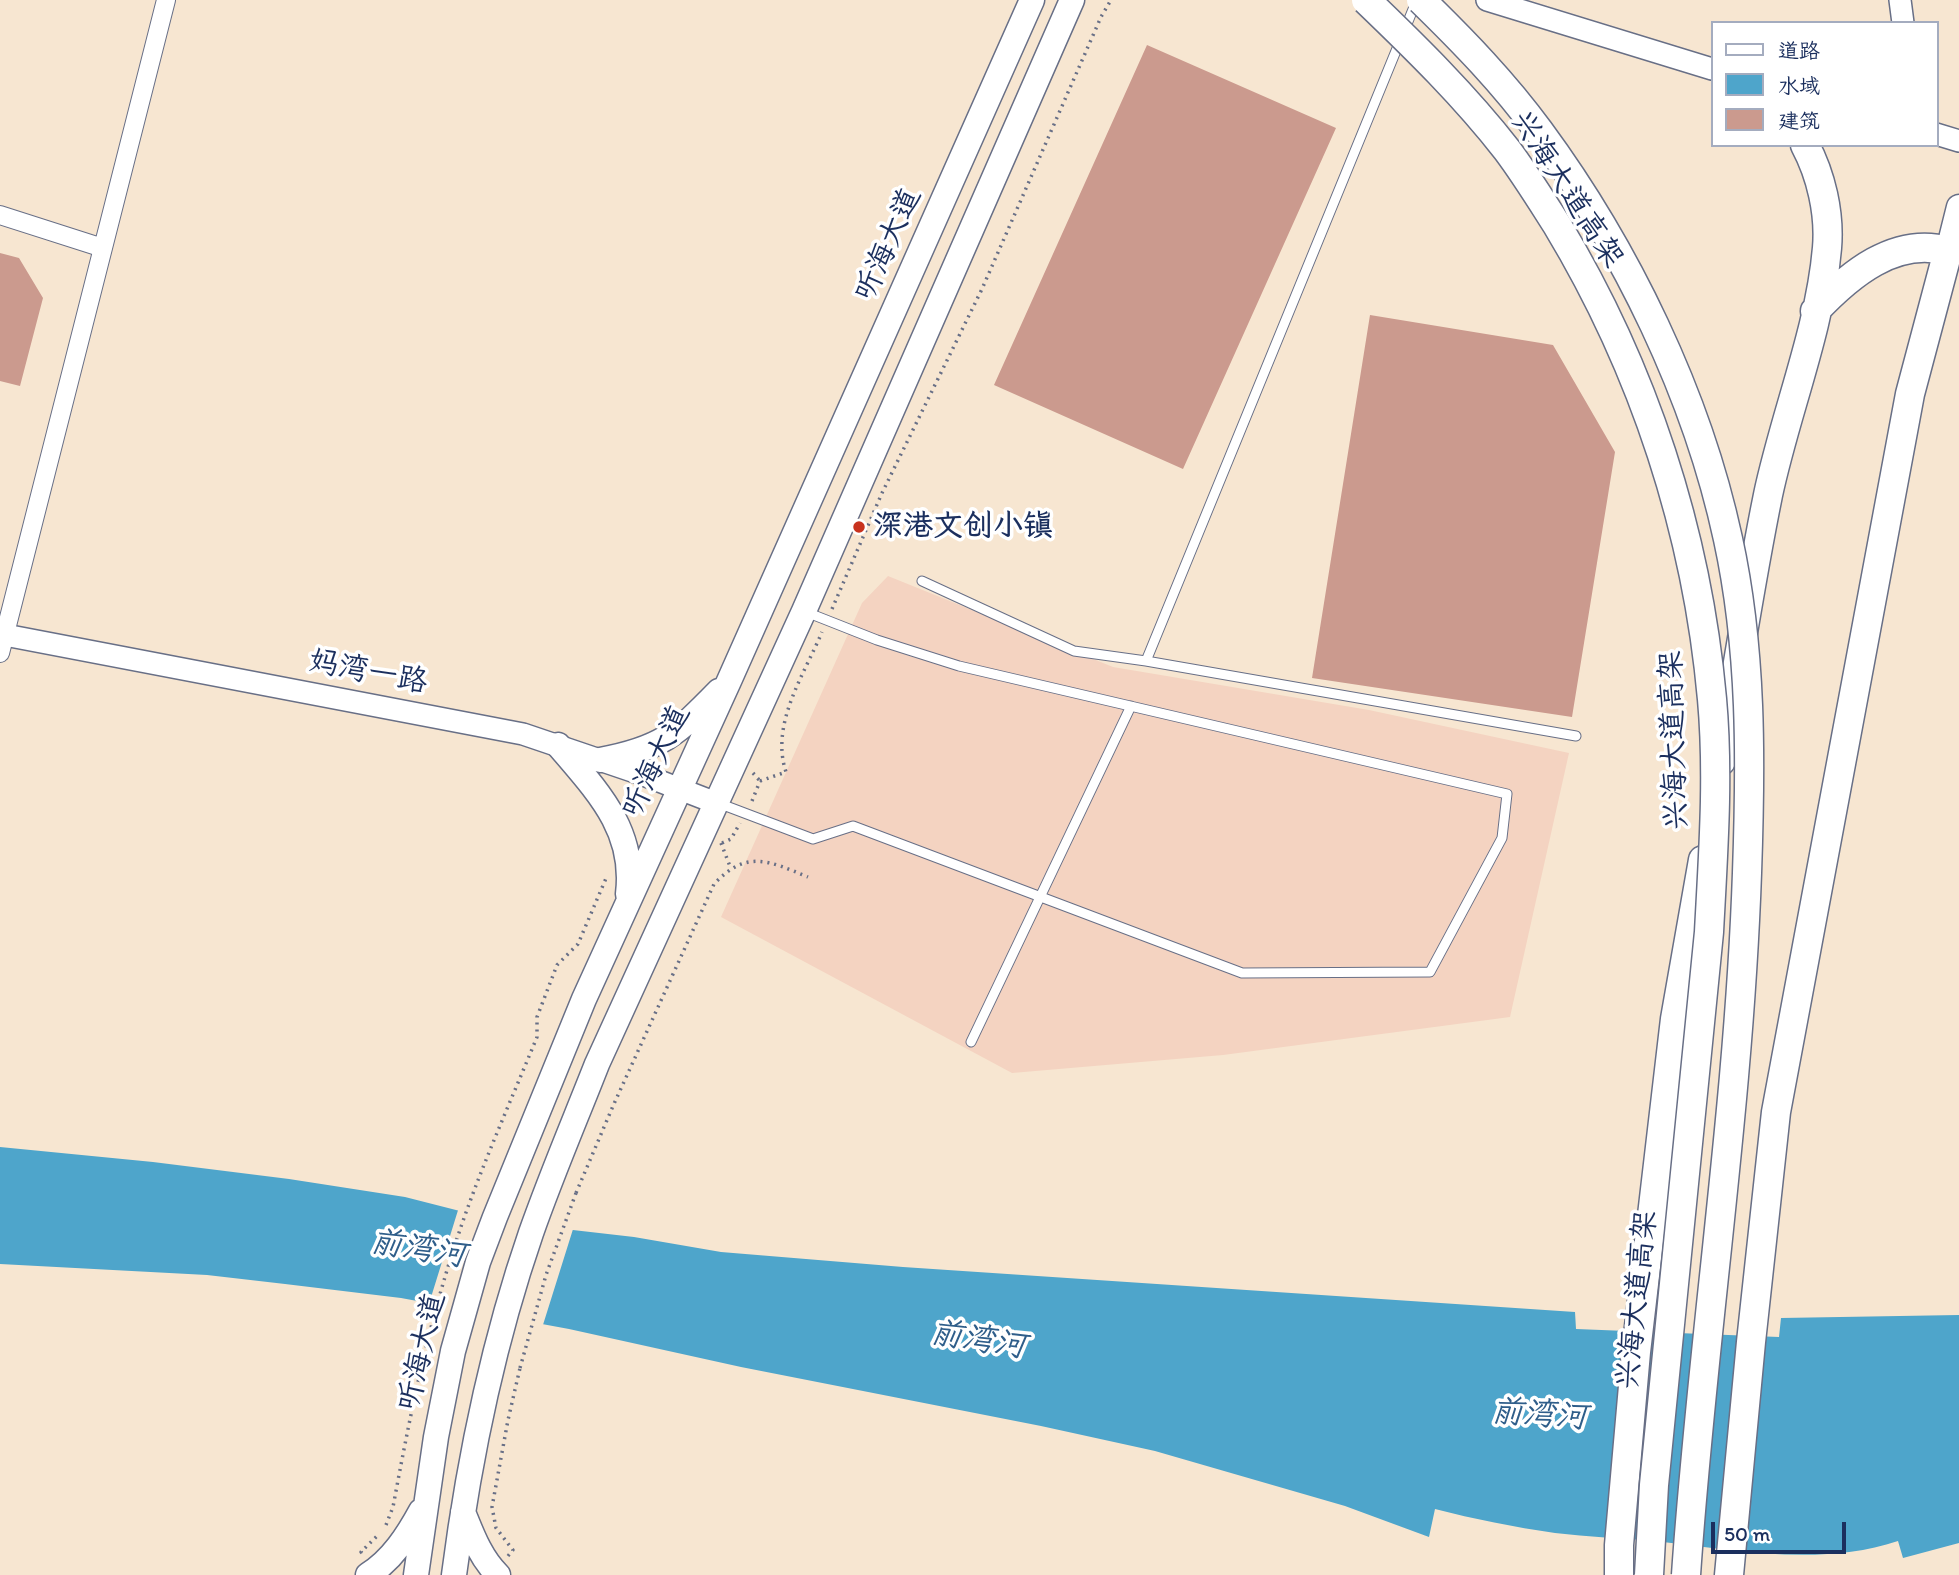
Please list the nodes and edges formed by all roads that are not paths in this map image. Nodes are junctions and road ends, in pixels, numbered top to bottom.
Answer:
1 (166, 0) edge
2 (1032, 0) edge
3 (1366, 0) edge
4 (1419, 0) edge
5 (1487, 0) edge
6 (1900, 0) edge
7 (1073, 4) edge
8 (1903, 21) edge
9 (1710, 68) edge
10 (1938, 135) edge
11 (1959, 141) edge
12 (1806, 147) edge
13 (1959, 207) edge
14 (0, 215) edge
15 (103, 248) junction
16 (1953, 253) edge
17 (1815, 311) junction
18 (922, 581) dead end
19 (816, 616) junction
20 (2, 641) edge
21 (1146, 661) junction
22 (729, 681) junction
23 (1131, 706) junction
24 (1576, 736) dead end
25 (558, 745) junction
26 (600, 760) junction
27 (680, 788) junction
28 (716, 803) junction
29 (1040, 897) junction
30 (626, 905) junction
31 (971, 1042) dead end
32 (426, 1501) junction
33 (463, 1511) junction
34 (365, 1563) edge
35 (416, 1575) edge
36 (454, 1575) edge
37 (498, 1575) edge
38 (1619, 1575) edge
39 (1649, 1575) edge
40 (1686, 1575) edge
41 (1728, 1575) edge

1 - 15 street
2 - 22 main road, 听海大道
3 - 39 main road, 兴海大道高架, bridge
4 - 21 lane
4 - 40 main road, 兴海大道高架, bridge
5 - 9 street
6 - 8 street
7 - 19 main road
10 - 11 street
12 - 17 main road
13 - 16 main road
14 - 15 street
15 - 20 street
16 - 17 main road
16 - 41 main road
17 - 38 main road
18 - 21 lane
19 - 23 lane
19 - 28 main road
20 - 25 street, 妈湾一路
21 - 24 lane
22 - 26 main road
22 - 27 main road, 听海大道
23 - 29 lane
23 - 29 lane
25 - 26 street, 妈湾一路
25 - 30 main road
26 - 27 street, 妈湾一路
27 - 28 street, 妈湾一路
27 - 30 main road, 听海大道
28 - 29 lane
28 - 33 main road
29 - 31 lane
30 - 32 main road, 听海大道
32 - 34 main road
32 - 35 main road, 听海大道
33 - 36 main road
33 - 37 main road

